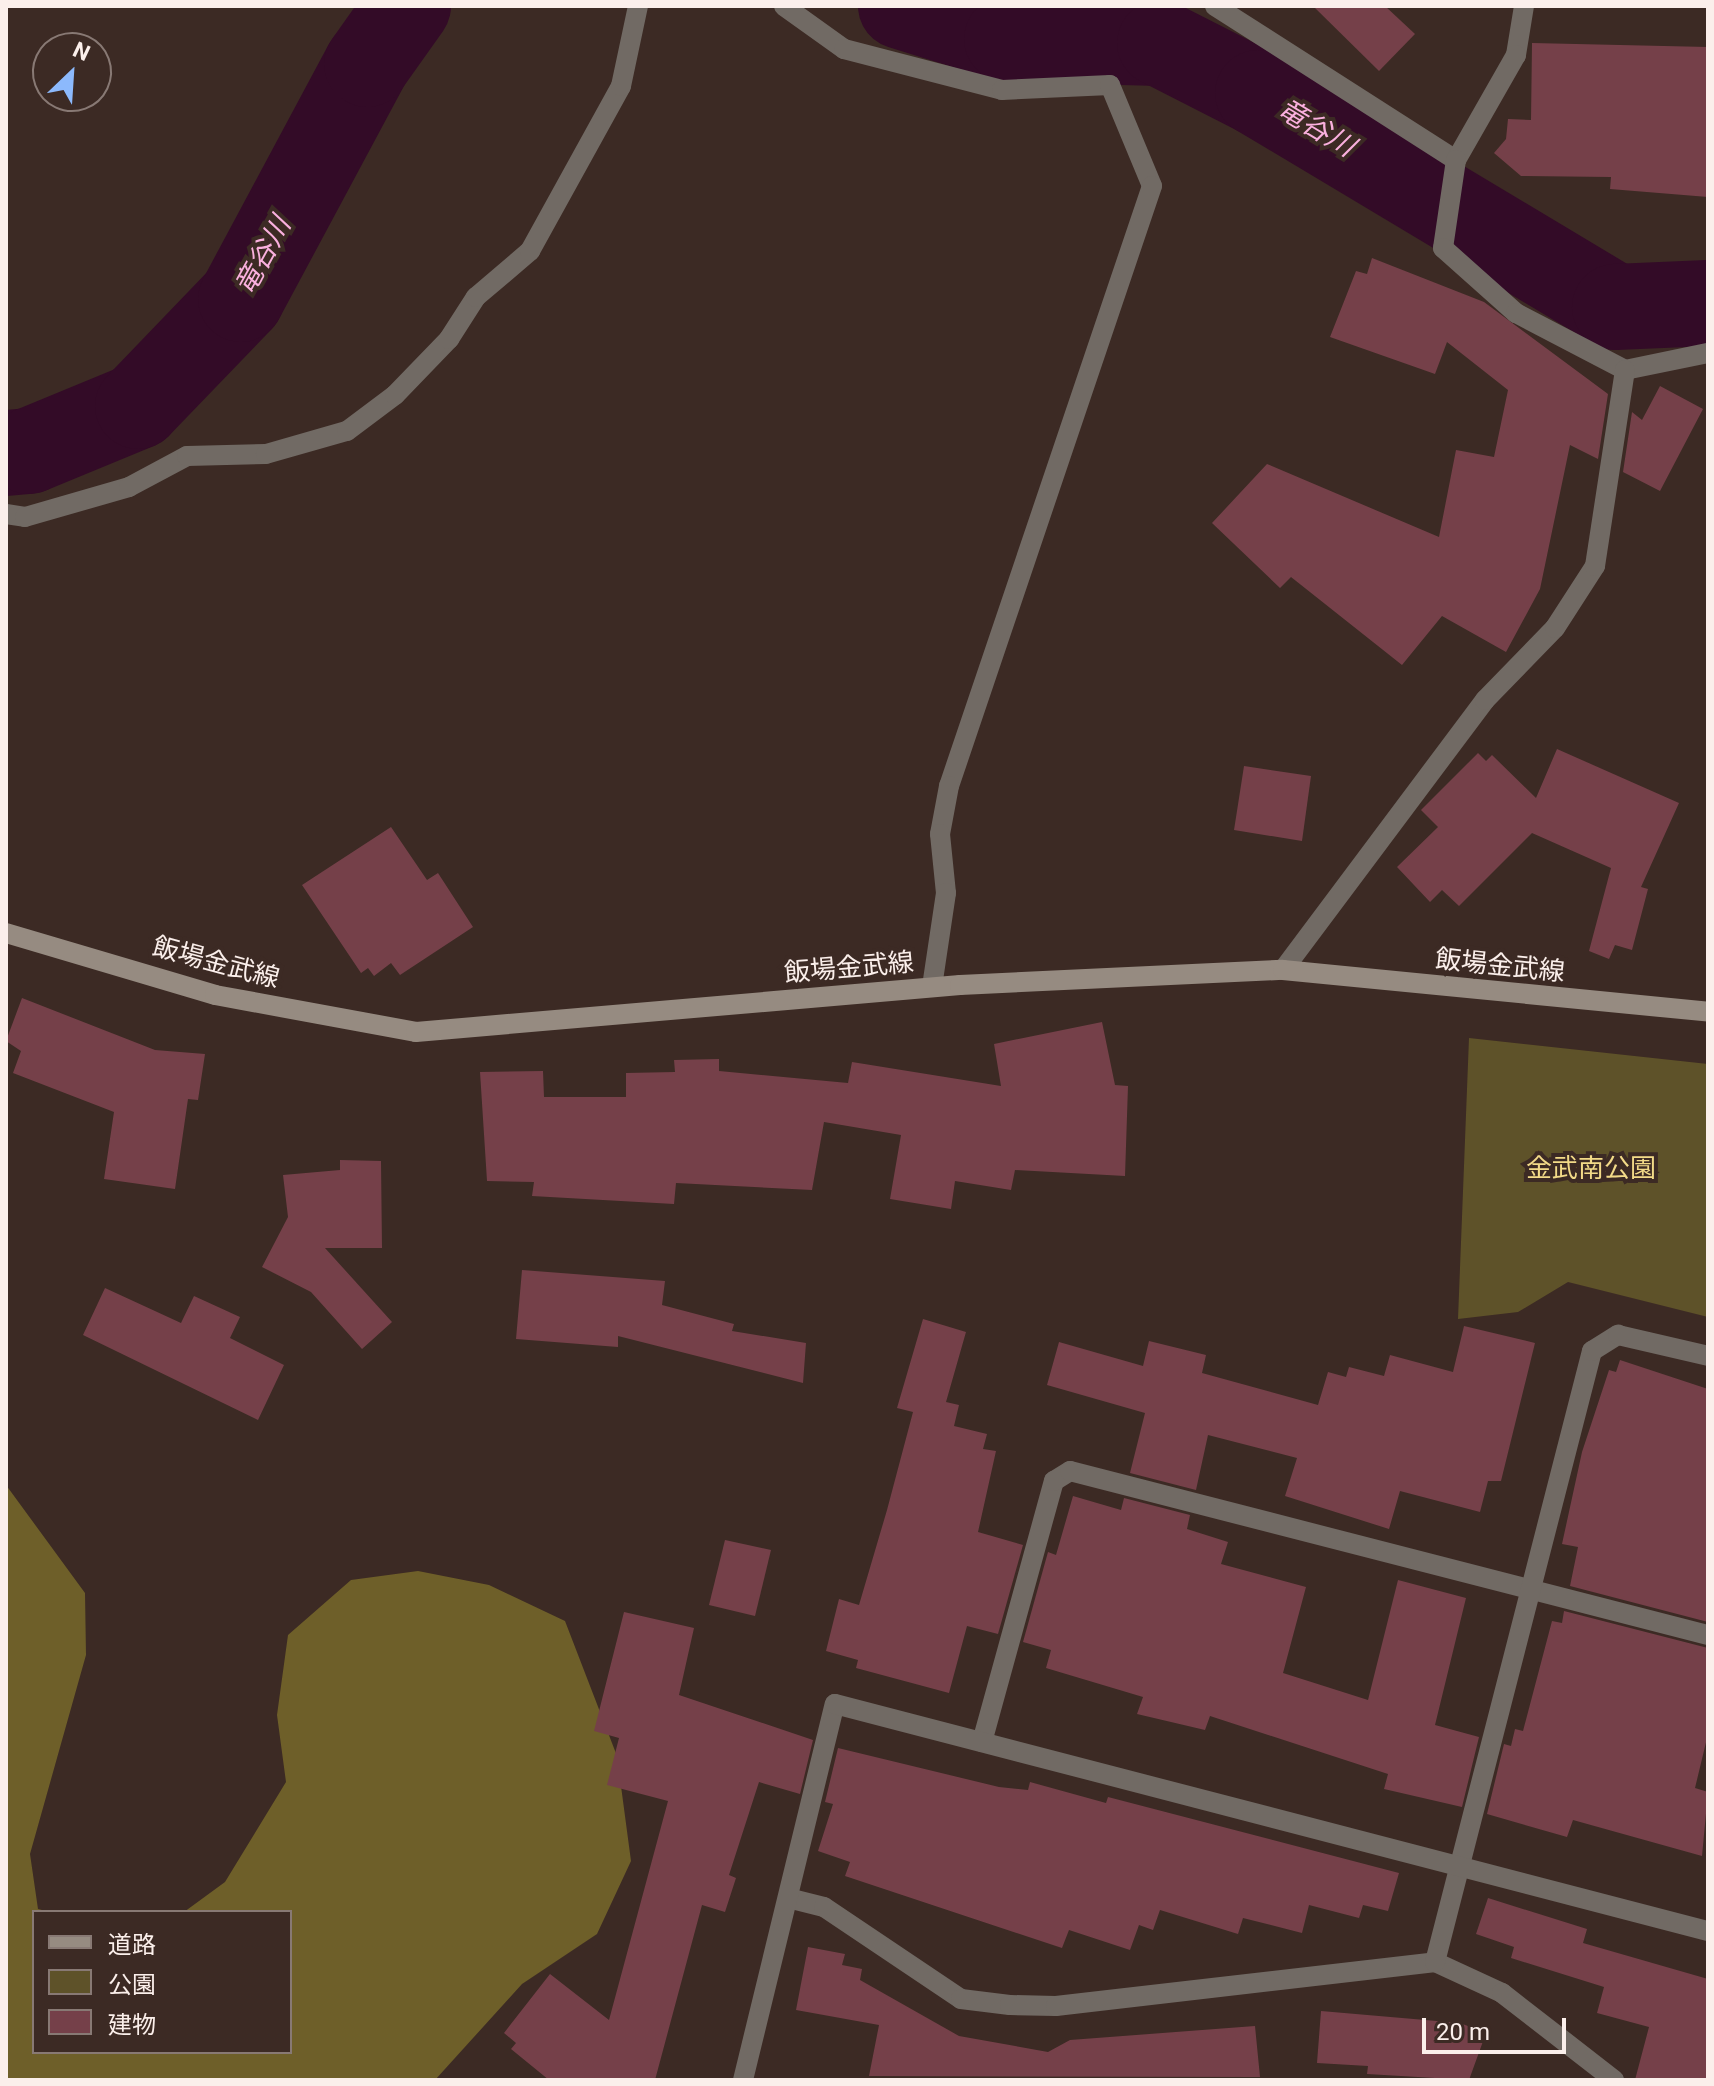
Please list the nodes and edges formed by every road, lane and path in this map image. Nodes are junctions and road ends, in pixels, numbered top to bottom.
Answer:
1 (638, 6) edge
2 (784, 6) edge
3 (1215, 6) edge
4 (1524, 6) edge
5 (1456, 160) junction
6 (1708, 353) edge
7 (1625, 370) junction
8 (6, 514) edge
9 (6, 933) edge
10 (1283, 970) junction
11 (932, 987) junction
12 (1708, 1012) edge
13 (1708, 1356) edge
14 (1528, 1590) junction
15 (1708, 1635) edge
16 (982, 1742) junction
17 (1459, 1865) junction
18 (788, 1898) junction
19 (1708, 1931) edge
20 (1435, 1962) junction
21 (745, 2080) edge
22 (1614, 2080) edge

1 - 8 street
2 - 11 street
3 - 5 street
4 - 5 street
5 - 7 street
6 - 7 street
7 - 10 street
9 - 11 main road, 飯場金武線
10 - 11 main road, 飯場金武線
10 - 12 main road, 飯場金武線
13 - 14 street
14 - 15 street
14 - 16 street
14 - 17 street
16 - 17 street
16 - 18 street
17 - 19 street
17 - 20 street
18 - 20 street
18 - 21 street
20 - 22 street

